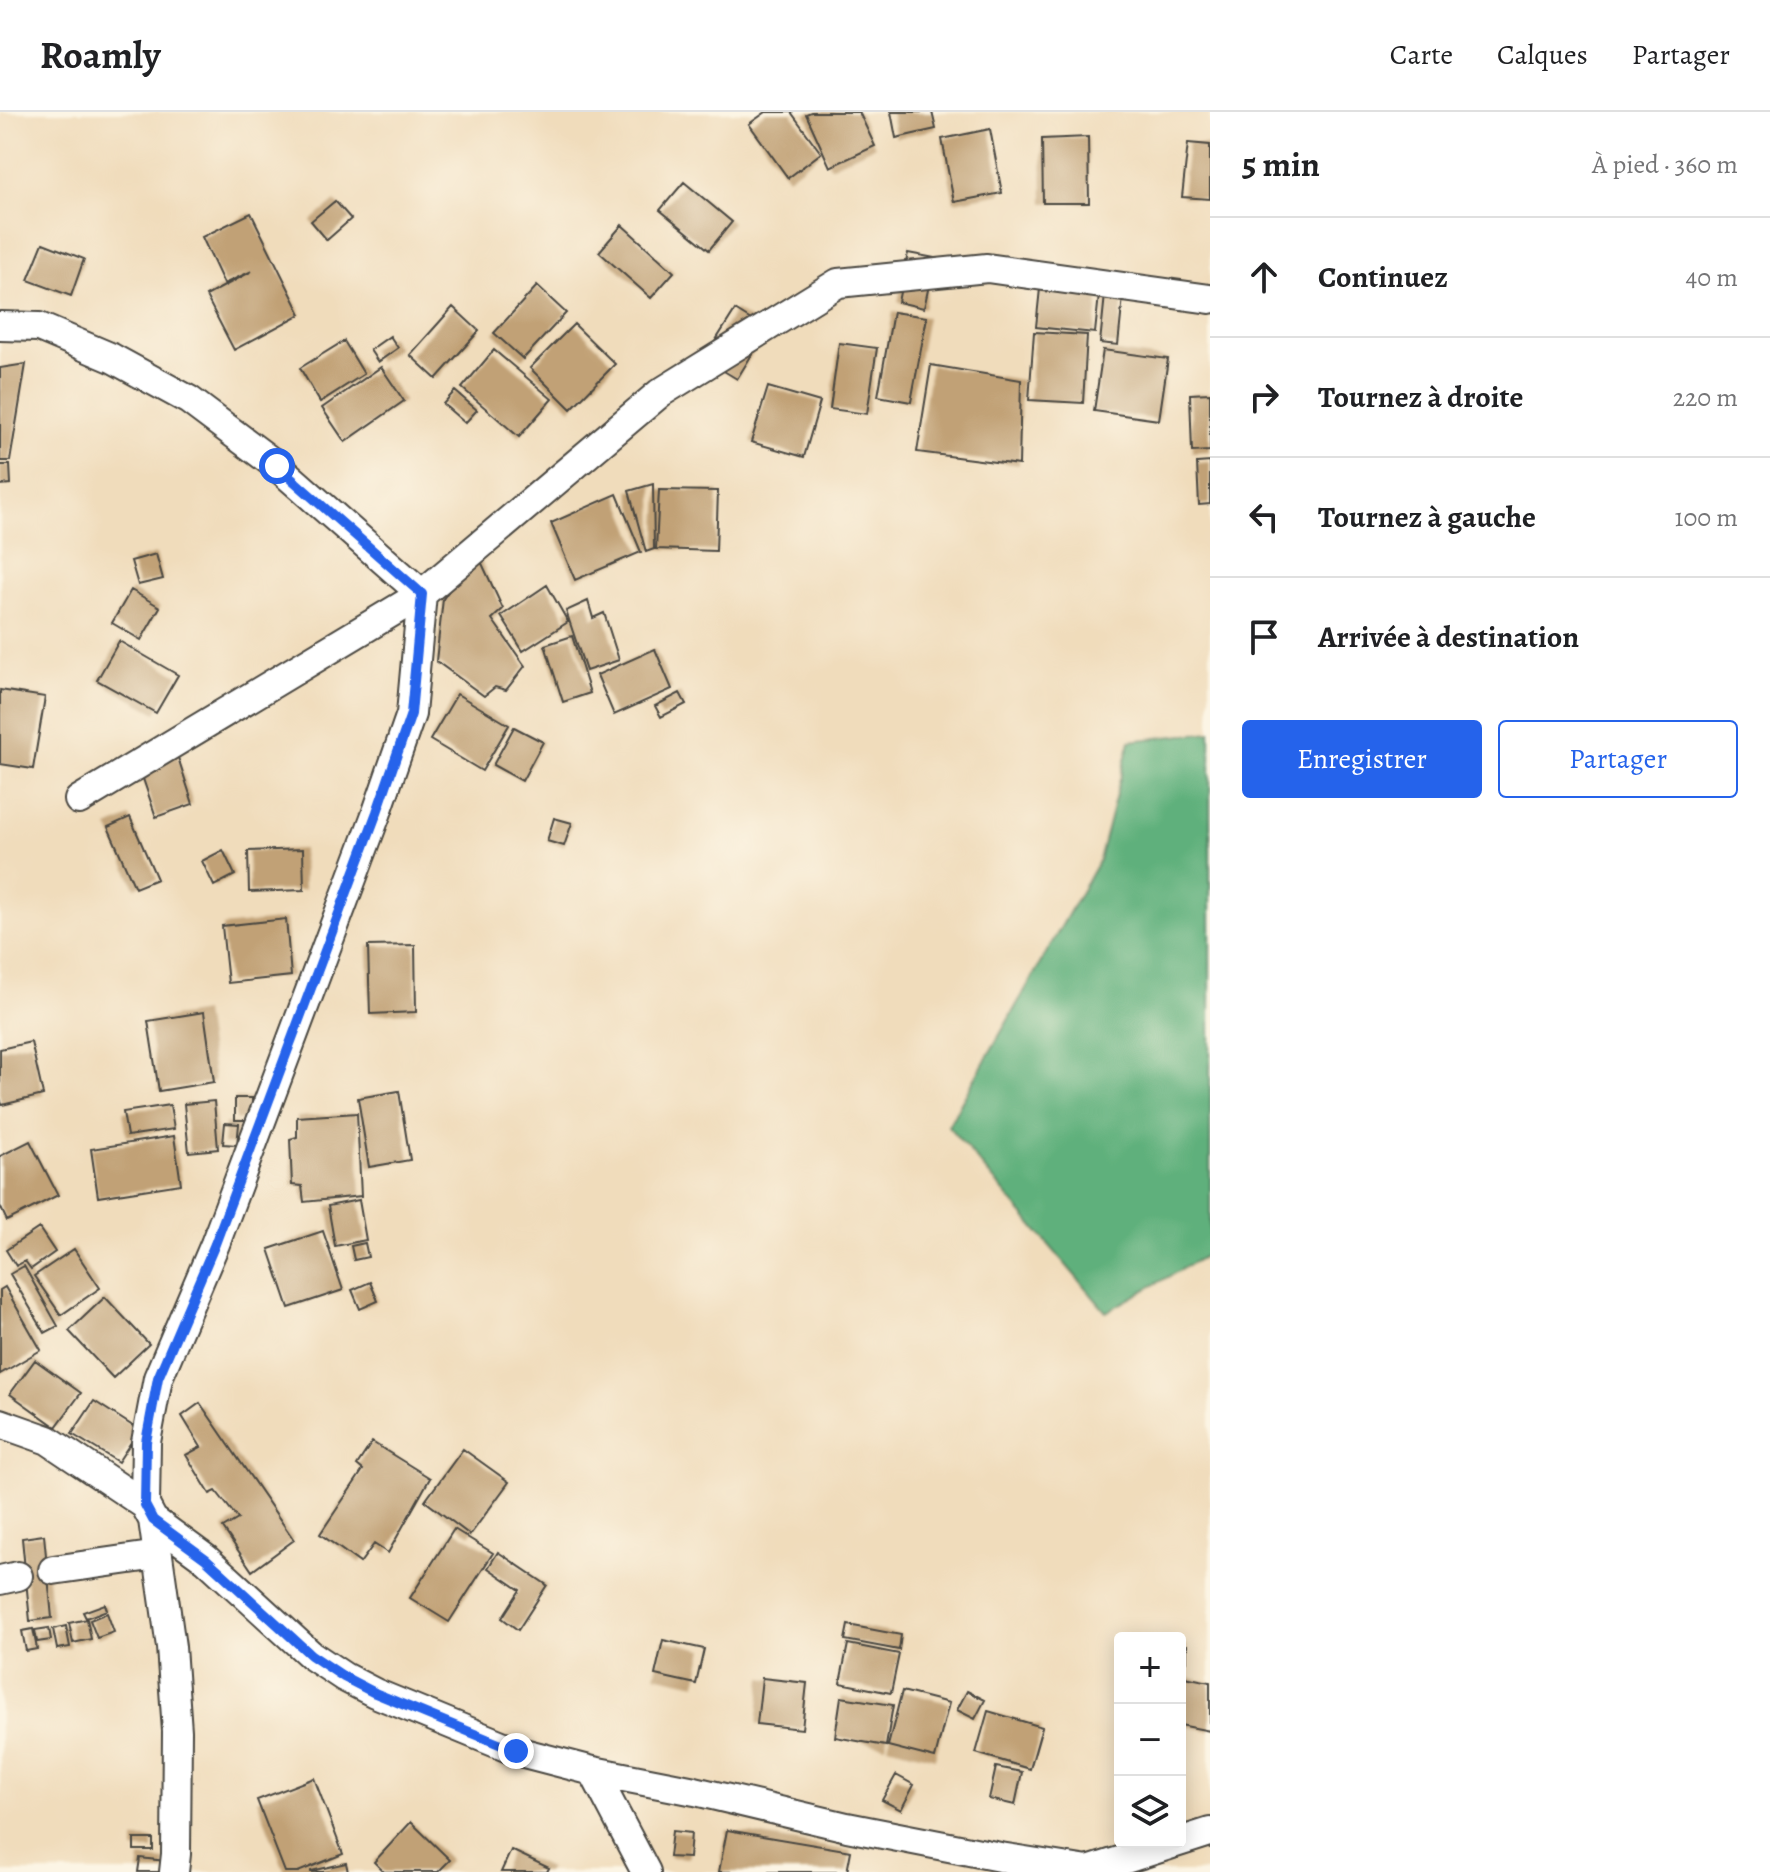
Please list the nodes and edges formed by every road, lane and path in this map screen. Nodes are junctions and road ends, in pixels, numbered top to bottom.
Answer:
1 (1210, 299) edge
2 (0, 326) edge
3 (422, 594) junction
4 (79, 800) dead end
5 (0, 1423) edge
6 (149, 1512) junction
7 (158, 1555) junction
8 (53, 1570) dead end
9 (593, 1771) junction
10 (1210, 1832) edge
11 (174, 1872) edge
12 (646, 1872) edge
13 (1090, 1872) edge

1 - 3 street
2 - 3 street
3 - 4 street
3 - 6 street
5 - 6 street
6 - 7 street
6 - 9 street
7 - 8 street
7 - 11 street
9 - 12 street
9 - 13 street
10 - 13 street

